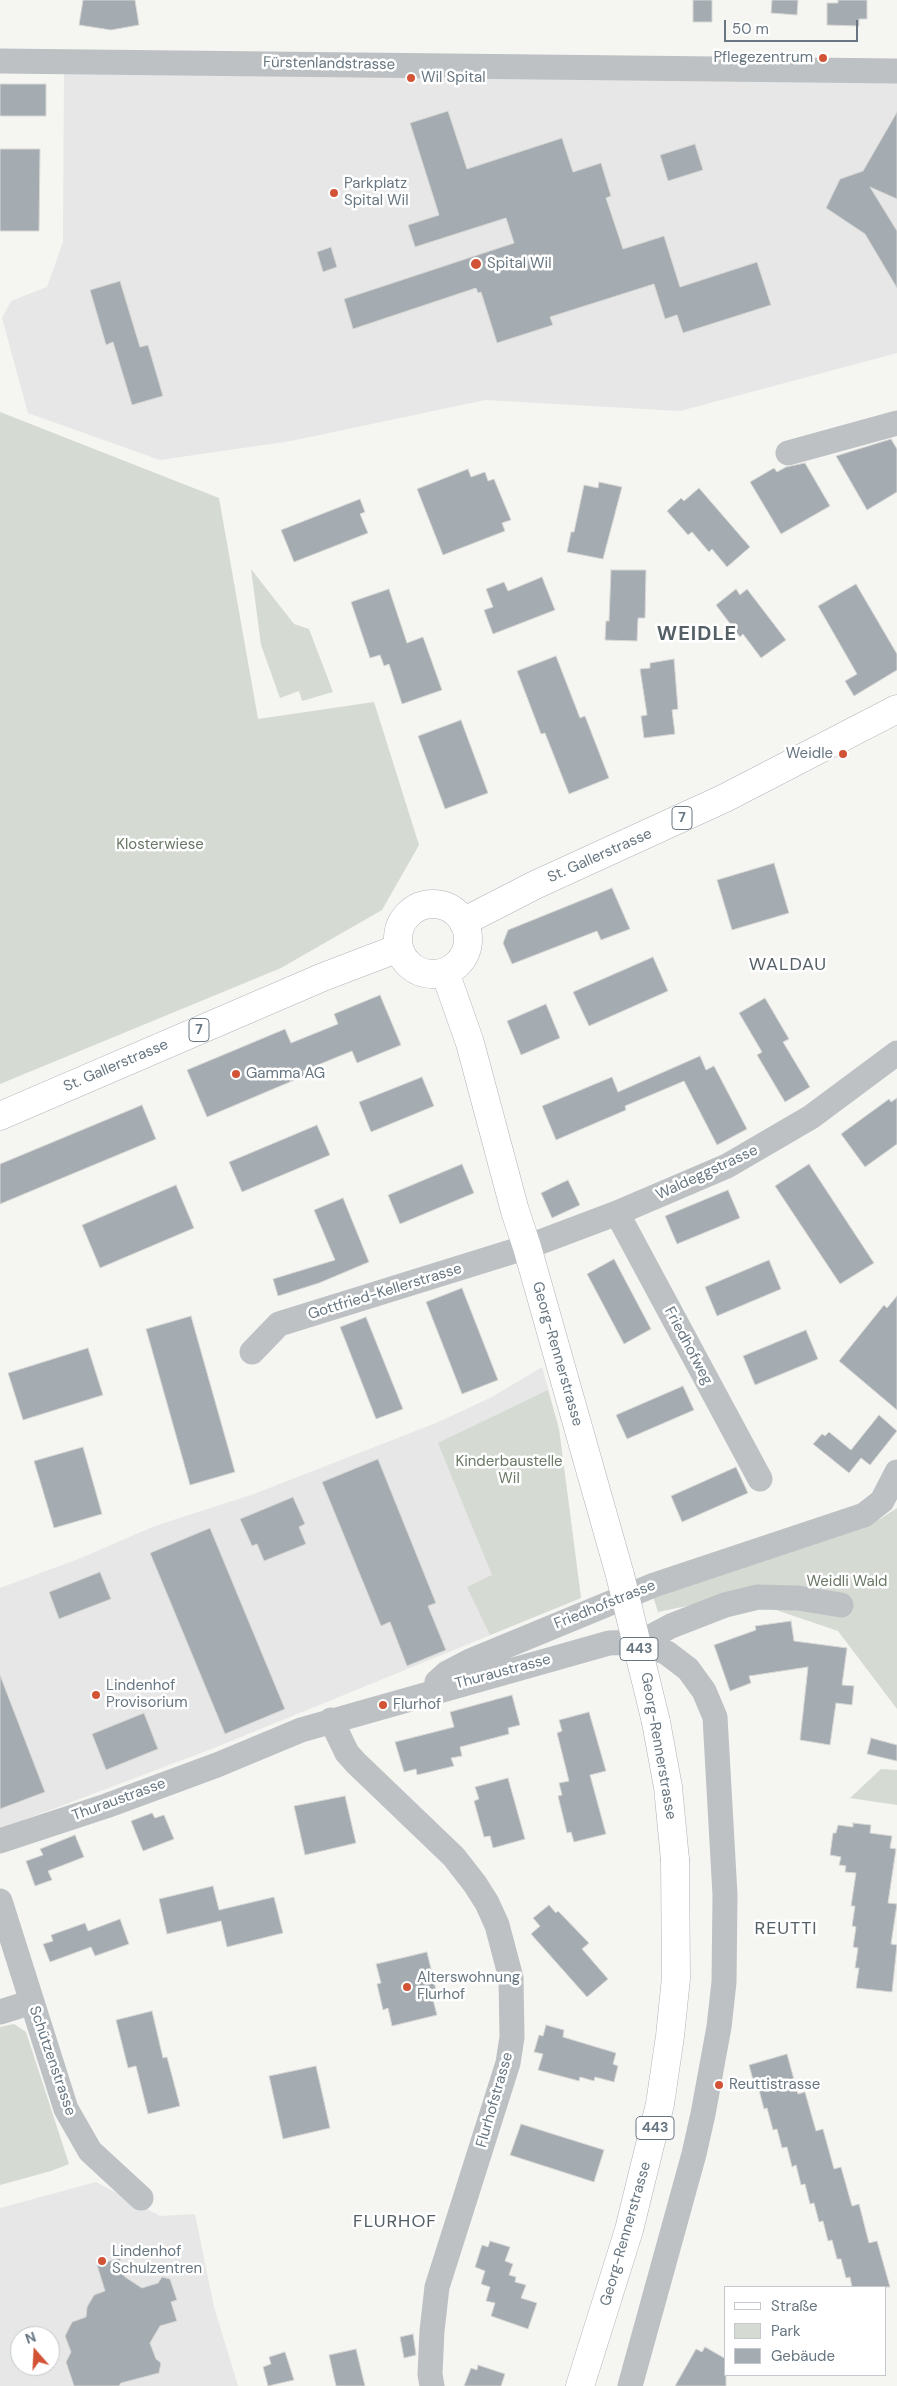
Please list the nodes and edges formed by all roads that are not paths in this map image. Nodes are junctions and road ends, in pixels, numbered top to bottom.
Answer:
1 (0, 61) edge
2 (897, 70) edge
3 (897, 423) edge
4 (788, 453) dead end
5 (897, 709) edge
6 (463, 922) junction
7 (399, 948) junction
8 (445, 972) junction
9 (897, 1053) edge
10 (0, 1116) edge
11 (617, 1213) junction
12 (527, 1247) junction
13 (252, 1352) dead end
14 (897, 1472) edge
15 (760, 1479) dead end
16 (840, 1605) dead end
17 (641, 1642) junction
18 (428, 1692) junction
19 (332, 1720) junction
20 (0, 1841) edge
21 (0, 1901) edge
22 (32, 2002) junction
23 (0, 2012) edge
24 (141, 2198) dead end
25 (432, 2386) edge
26 (580, 2386) edge
27 (630, 2386) edge

1 - 2 street, Fürstenlandstrasse
3 - 4 street
5 - 6 main road, St. Gallerstrasse / 7
6 - 7 main road
6 - 8 main road
7 - 8 main road
7 - 10 main road, St. Gallerstrasse / 7
8 - 12 main road, Georg-Rennerstrasse
9 - 11 street, Waldeggstrasse
11 - 12 street, Waldeggstrasse
11 - 15 street, Friedhofweg
12 - 13 street, Gottfried-Kellerstrasse
12 - 26 main road, Georg-Rennerstrasse / 443, bridge
14 - 18 street, Friedhofstrasse
16 - 17 street, Thuraustrasse
17 - 18 street, Thuraustrasse
17 - 27 street
18 - 19 street, Thuraustrasse
19 - 20 street, Thuraustrasse
19 - 25 street, Flurhofstrasse
21 - 22 street, Schützenstrasse
22 - 23 street
22 - 24 street, Schützenstrasse

